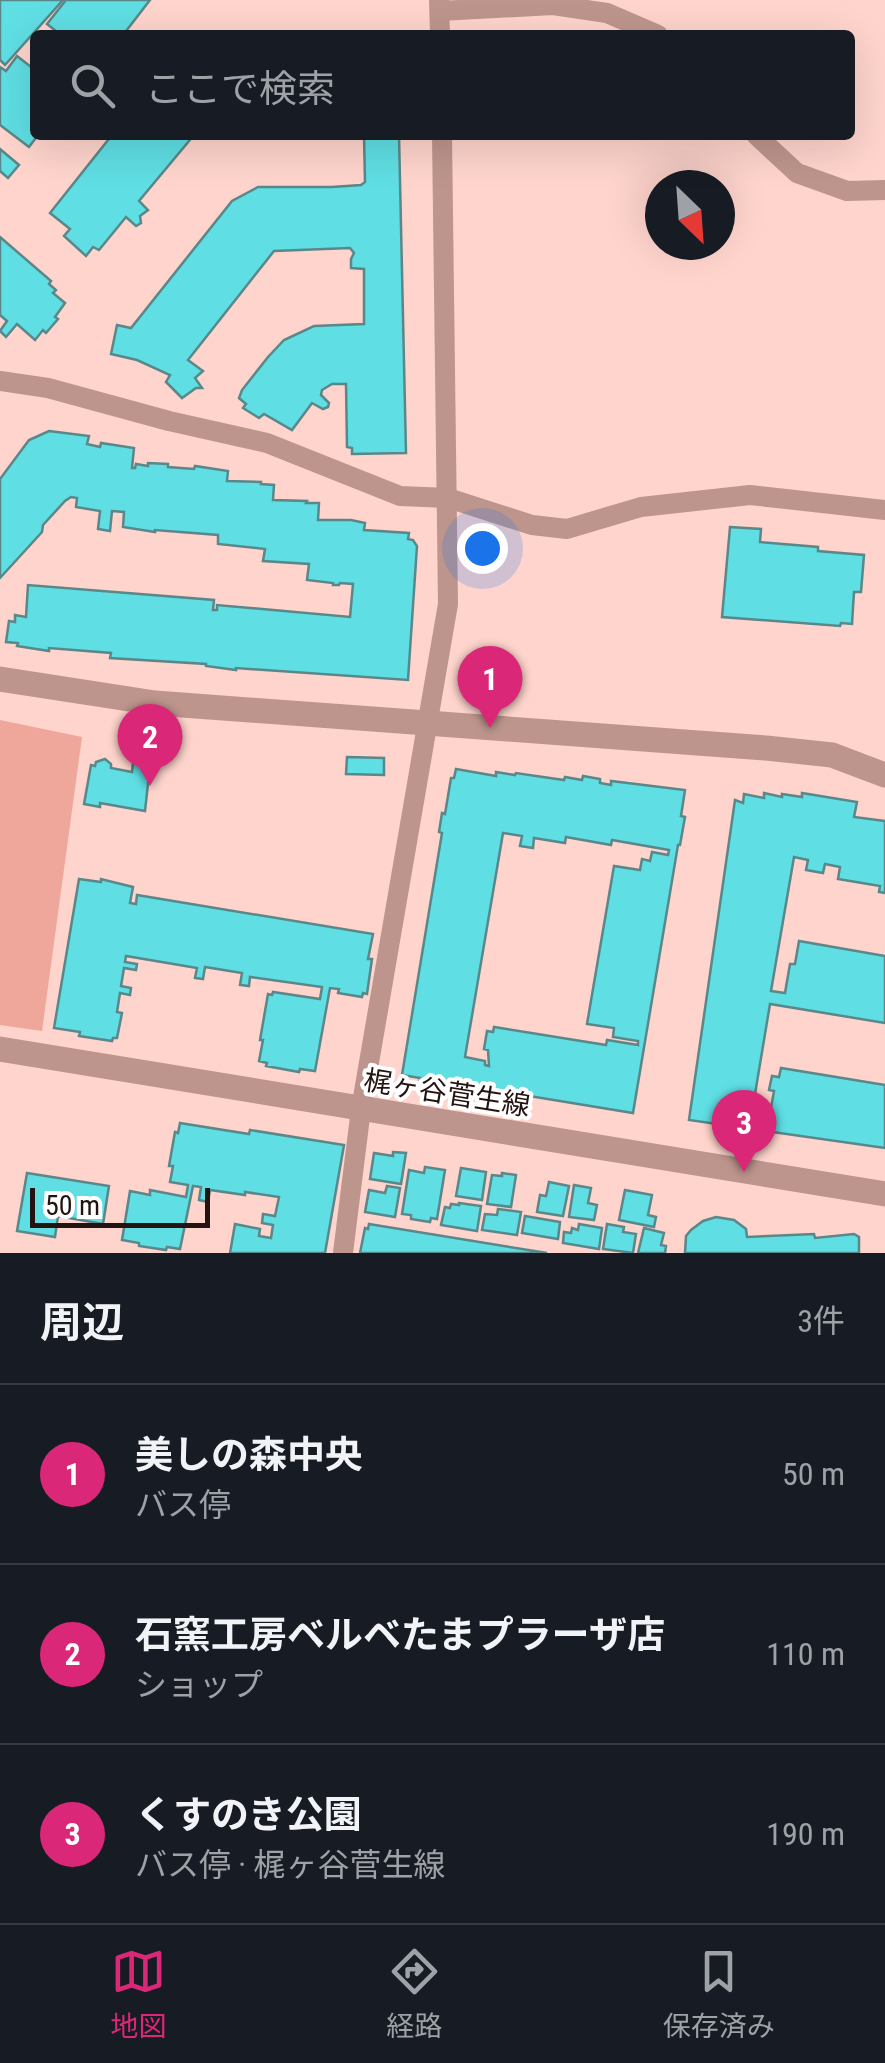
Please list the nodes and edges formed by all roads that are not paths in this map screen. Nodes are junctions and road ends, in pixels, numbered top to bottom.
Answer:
1 (440, 5) edge
2 (646, 30) edge
3 (442, 140) edge
4 (761, 140) edge
5 (885, 190) edge
6 (0, 381) edge
7 (448, 498) junction
8 (885, 510) edge
9 (0, 678) edge
10 (428, 723) junction
11 (885, 775) edge
12 (0, 1050) edge
13 (361, 1109) junction
14 (885, 1194) edge
15 (343, 1253) edge

1 - 2 street
3 - 7 street
4 - 5 street
6 - 7 street
7 - 8 street
7 - 10 street
9 - 10 street
10 - 11 street
10 - 13 street
12 - 13 street, 梶ヶ谷菅生線
13 - 14 street, 梶ヶ谷菅生線
13 - 15 street

